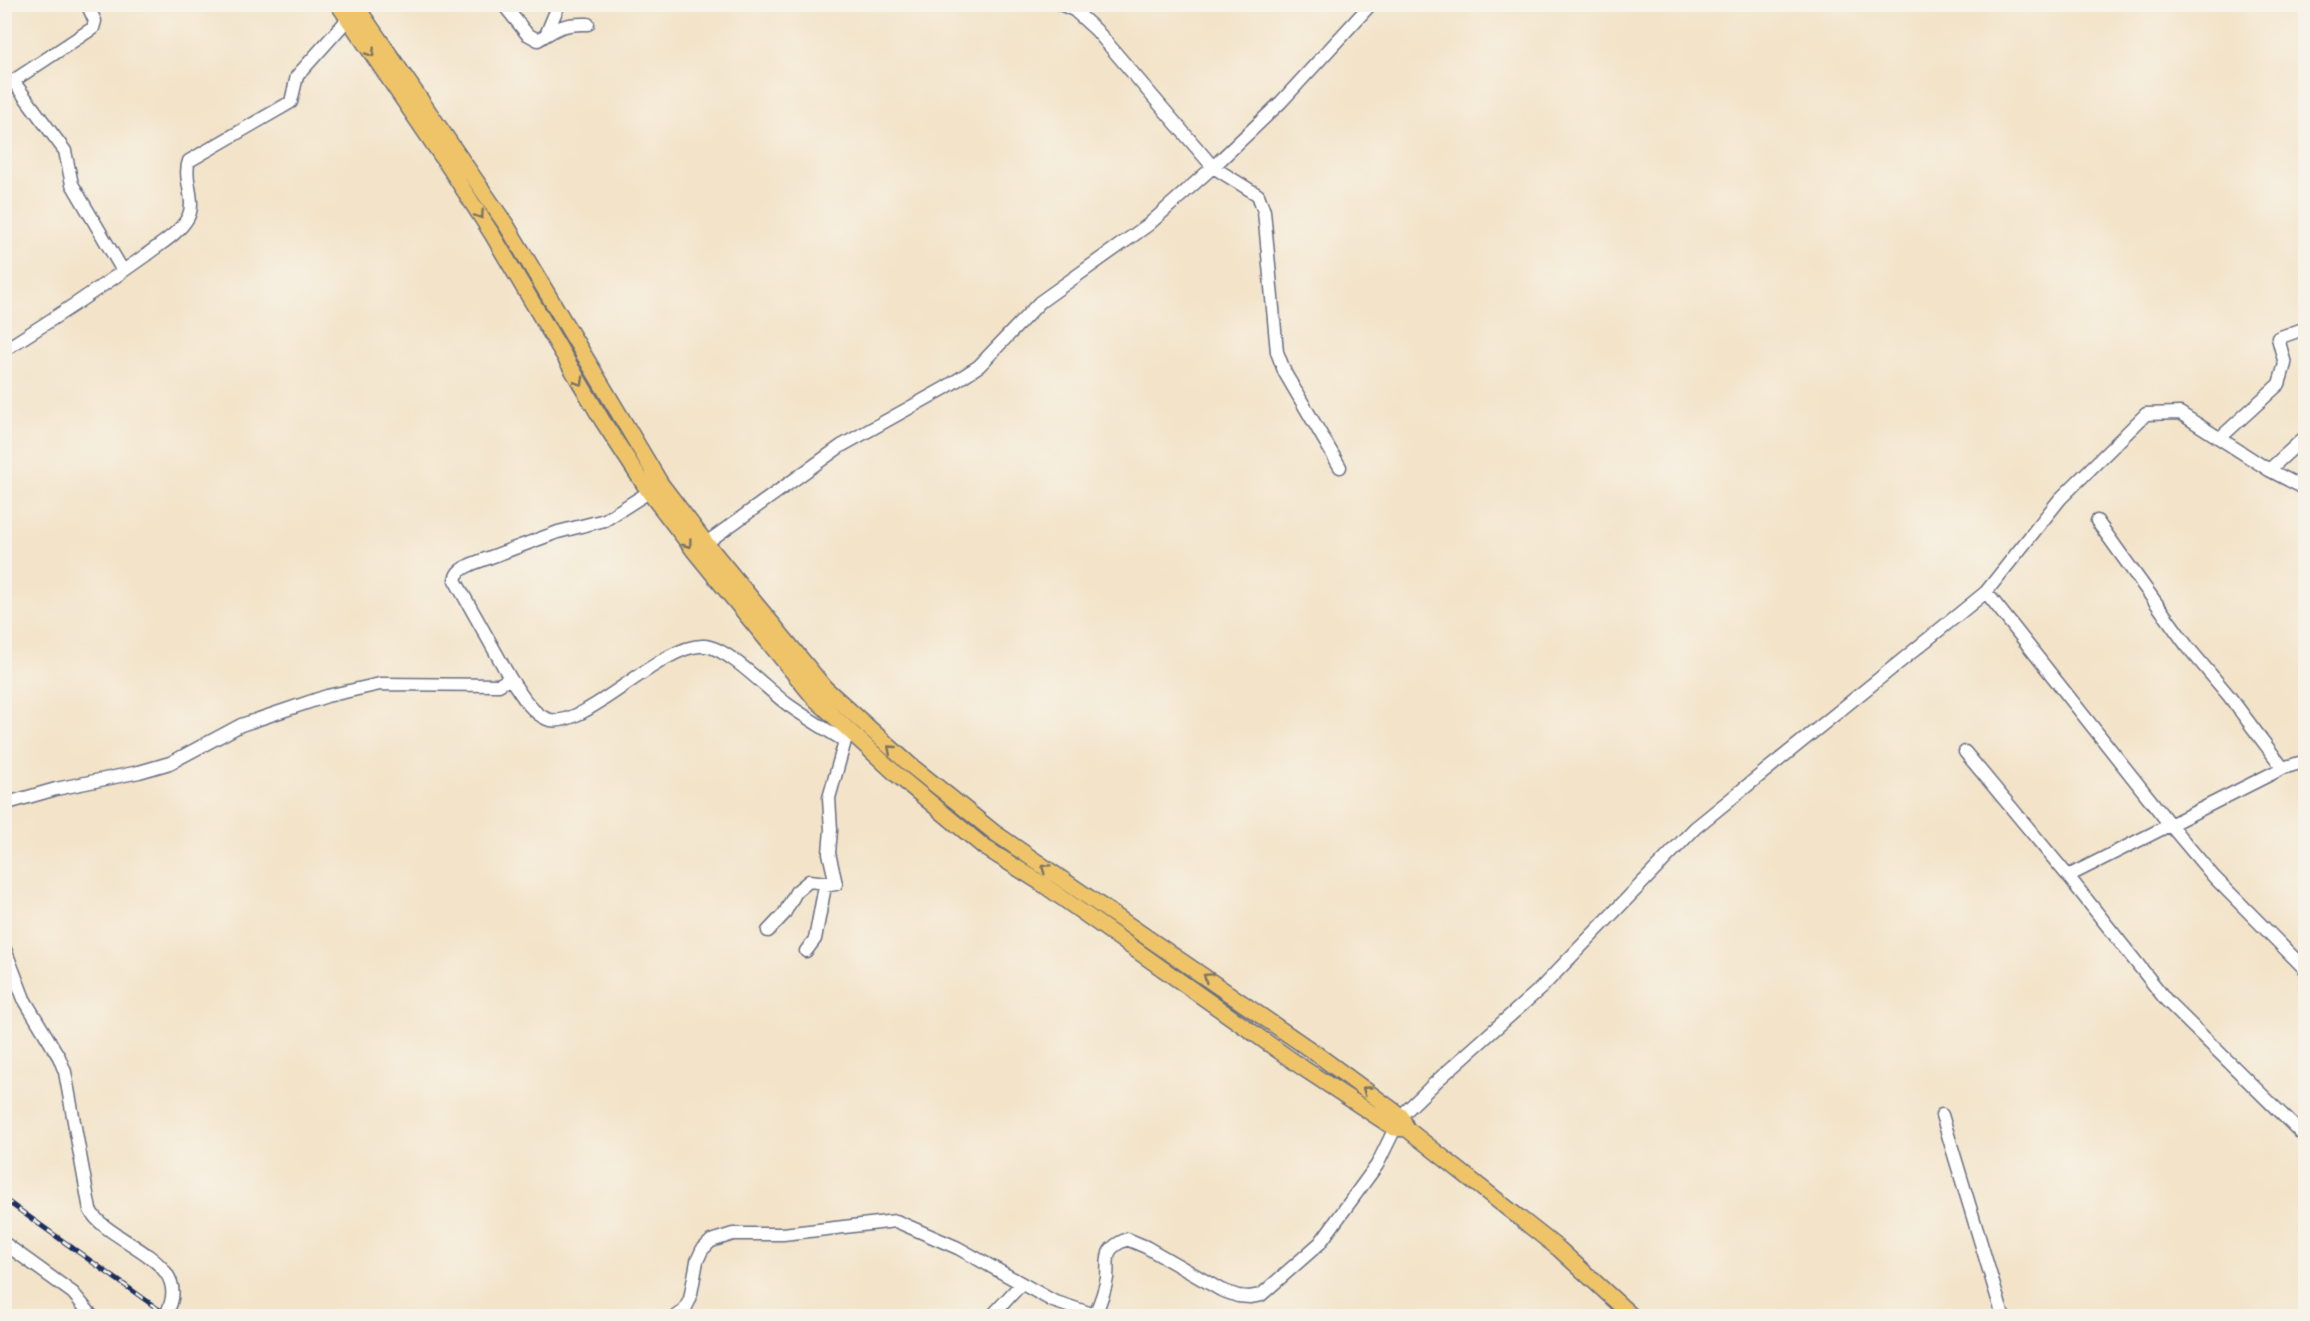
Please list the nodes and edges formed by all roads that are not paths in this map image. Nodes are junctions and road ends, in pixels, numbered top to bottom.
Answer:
1 (87, 4) edge
2 (338, 4) edge
3 (355, 4) edge
4 (503, 4) edge
5 (559, 4) edge
6 (1060, 4) edge
7 (1371, 4) edge
8 (348, 19) junction
9 (588, 24) dead end
10 (546, 35) junction
11 (9, 84) edge
12 (1213, 167) junction
13 (123, 271) junction
14 (2306, 328) edge
15 (4, 350) edge
16 (2306, 436) edge
17 (2220, 438) junction
18 (1340, 467) dead end
19 (2270, 470) junction
20 (2306, 489) edge
21 (649, 492) junction
22 (2097, 521) dead end
23 (706, 543) junction
24 (1986, 592) junction
25 (510, 678) junction
26 (847, 737) junction
27 (1965, 752) dead end
28 (2306, 761) edge
29 (2283, 768) junction
30 (4, 804) edge
31 (2171, 826) junction
32 (2068, 876) junction
33 (836, 884) junction
34 (768, 932) dead end
35 (4, 947) edge
36 (806, 951) dead end
37 (2306, 970) edge
38 (1942, 1115) dead end
39 (1401, 1124) junction
40 (2306, 1138) edge
41 (4, 1243) edge
42 (1021, 1284) junction
43 (1097, 1316) edge
44 (92, 1317) edge
45 (165, 1317) edge
46 (677, 1317) edge
47 (992, 1317) edge
48 (1632, 1317) edge
49 (2003, 1317) edge

1 - 11 street
2 - 8 main road
3 - 23 main road
4 - 10 street
5 - 10 street
6 - 12 street
7 - 12 street
8 - 13 street
8 -> 21 main road
9 - 10 street
11 - 13 street
12 - 18 street
12 - 23 street
13 - 15 street
14 - 17 street
16 - 19 street
17 - 19 street
17 - 24 street
19 - 20 street
21 - 25 street
21 -> 26 main road
22 - 29 street
39 -> 23 main road
24 - 31 street
24 - 39 street
25 - 26 street
25 - 30 street
26 - 33 street
26 - 39 main road
27 - 32 street
28 - 29 street
29 - 31 street
31 - 32 street
31 - 37 street
32 - 40 street
33 - 34 street
33 - 36 street
35 - 45 street
38 - 49 street
39 - 43 street
39 - 48 main road
41 - 44 street
42 - 43 street
42 - 46 street
42 - 47 street

